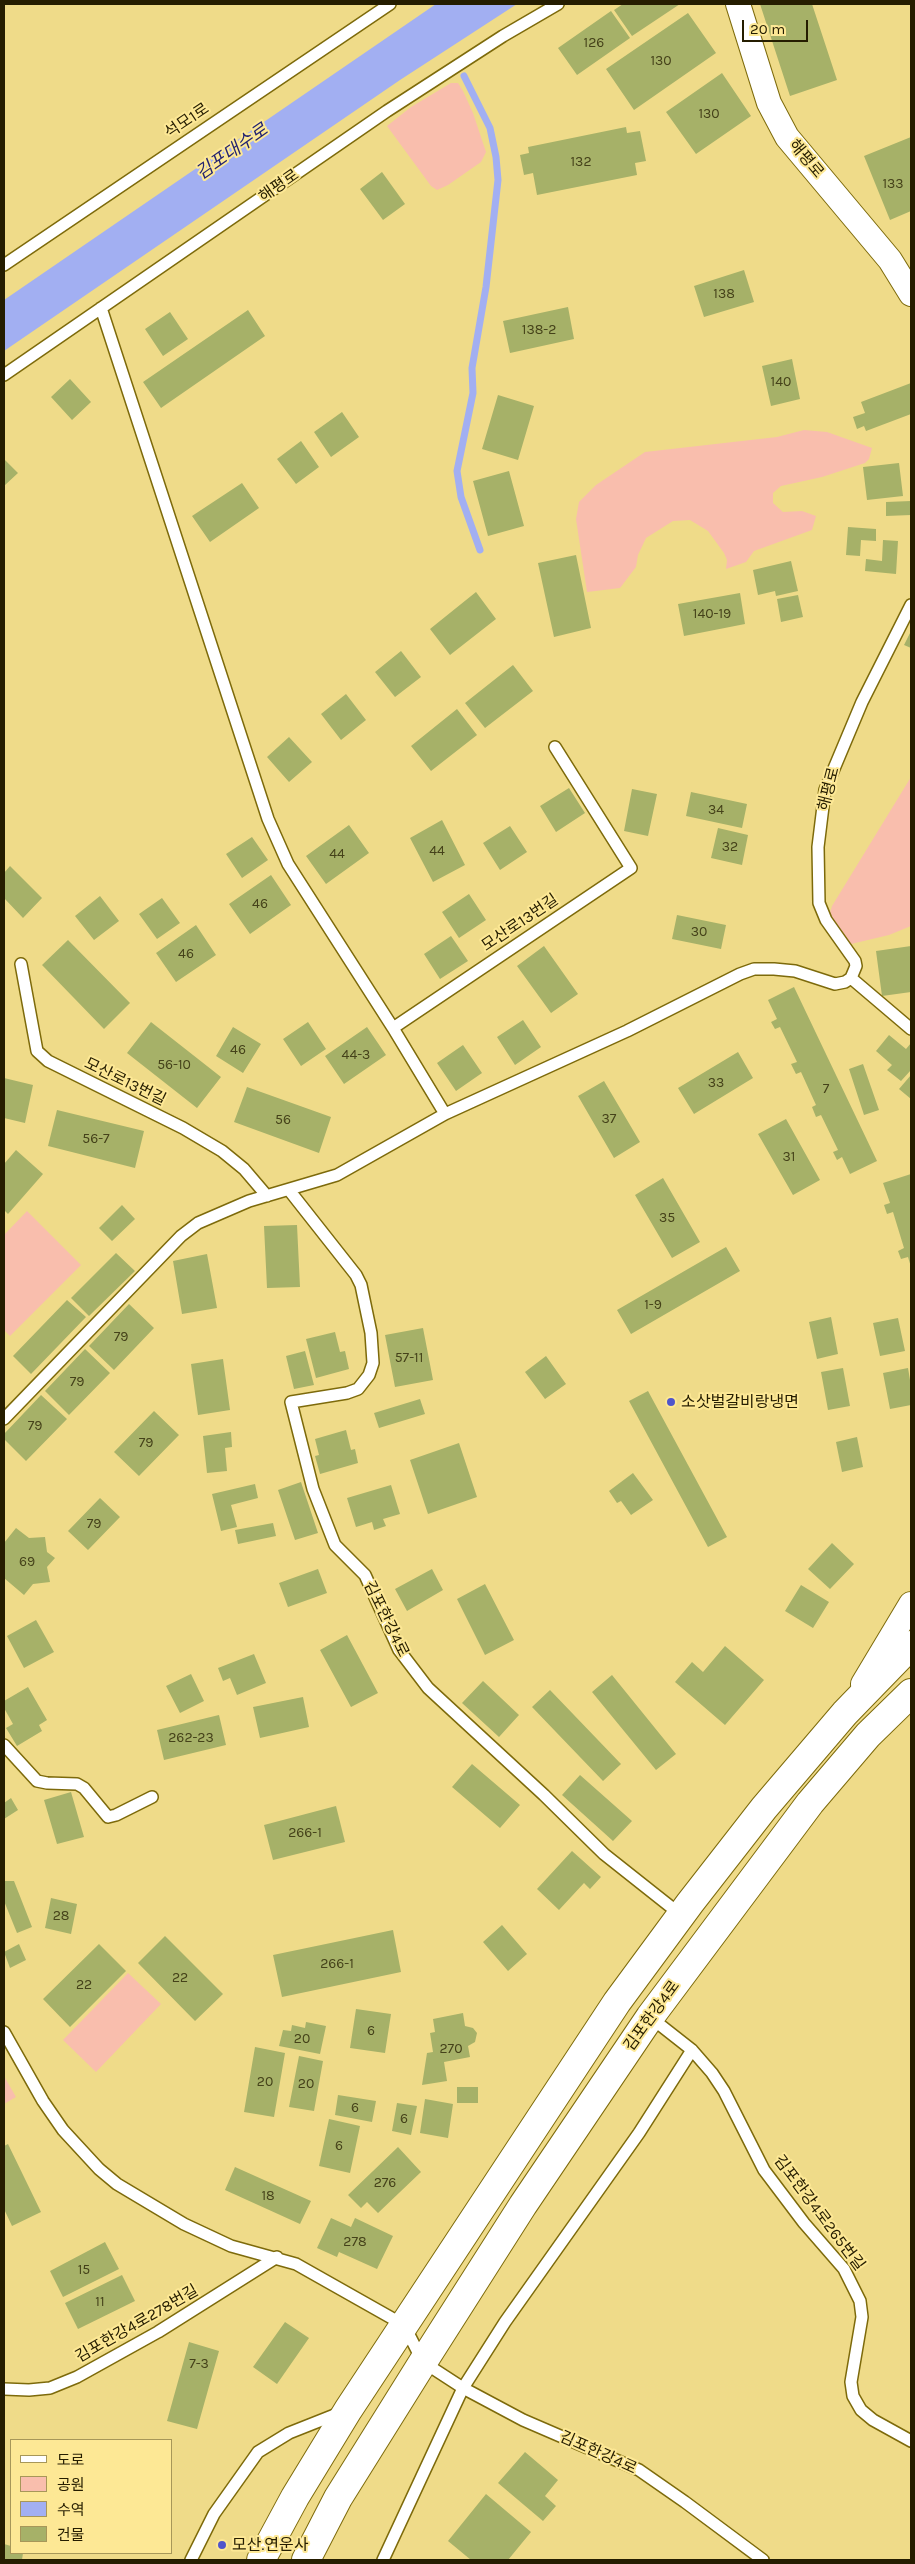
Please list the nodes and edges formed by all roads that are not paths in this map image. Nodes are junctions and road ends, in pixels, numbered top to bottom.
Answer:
1 (558, 4) edge
2 (738, 4) edge
3 (384, 5) edge
4 (4, 265) edge
5 (911, 294) edge
6 (101, 308) junction
7 (4, 375) edge
8 (911, 605) edge
9 (555, 747) dead end
10 (21, 964) dead end
11 (851, 978) junction
12 (393, 1028) junction
13 (911, 1029) edge
14 (445, 1114) junction
15 (289, 1190) junction
16 (267, 1196) junction
17 (4, 1418) edge
18 (911, 1604) edge
19 (911, 1645) edge
20 (911, 1693) edge
21 (845, 1714) junction
22 (4, 1745) edge
23 (152, 1797) dead end
24 (681, 1915) junction
25 (650, 2017) junction
26 (4, 2032) edge
27 (692, 2050) junction
28 (277, 2257) junction
29 (404, 2325) junction
30 (423, 2362) junction
31 (463, 2388) junction
32 (4, 2389) edge
33 (348, 2410) junction
34 (911, 2441) edge
35 (191, 2560) edge
36 (261, 2560) edge
37 (306, 2560) edge
38 (383, 2560) edge
39 (763, 2560) edge

1 - 6 lane, 해평로
2 - 5 street, 해평로
3 - 4 lane, 석모1로
6 - 7 lane, 해평로
6 - 12 lane
8 - 11 lane, 해평로
9 - 12 lane, 모산로13번길
10 - 16 lane, 모산로13번길
11 - 13 lane
11 - 14 lane
12 - 14 lane
14 - 15 lane
15 - 16 lane
15 - 24 lane, 김포한강4로
16 - 17 lane
18 - 21 street
19 - 21 street
20 - 25 street, 김포한강4로
21 - 24 street
22 - 23 lane
24 - 29 street
25 - 27 lane, 김포한강4로265번길
25 - 30 street, 김포한강4로
26 - 28 lane
27 - 31 lane
27 - 34 lane, 김포한강4로265번길
28 - 29 lane
28 - 32 lane, 김포한강4로278번길
29 - 30 lane, 김포한강4로
29 - 33 street
30 - 31 lane, 김포한강4로
30 - 37 street, 김포한강4로
31 - 38 lane
31 - 39 lane, 김포한강4로
33 - 35 lane
33 - 36 street

